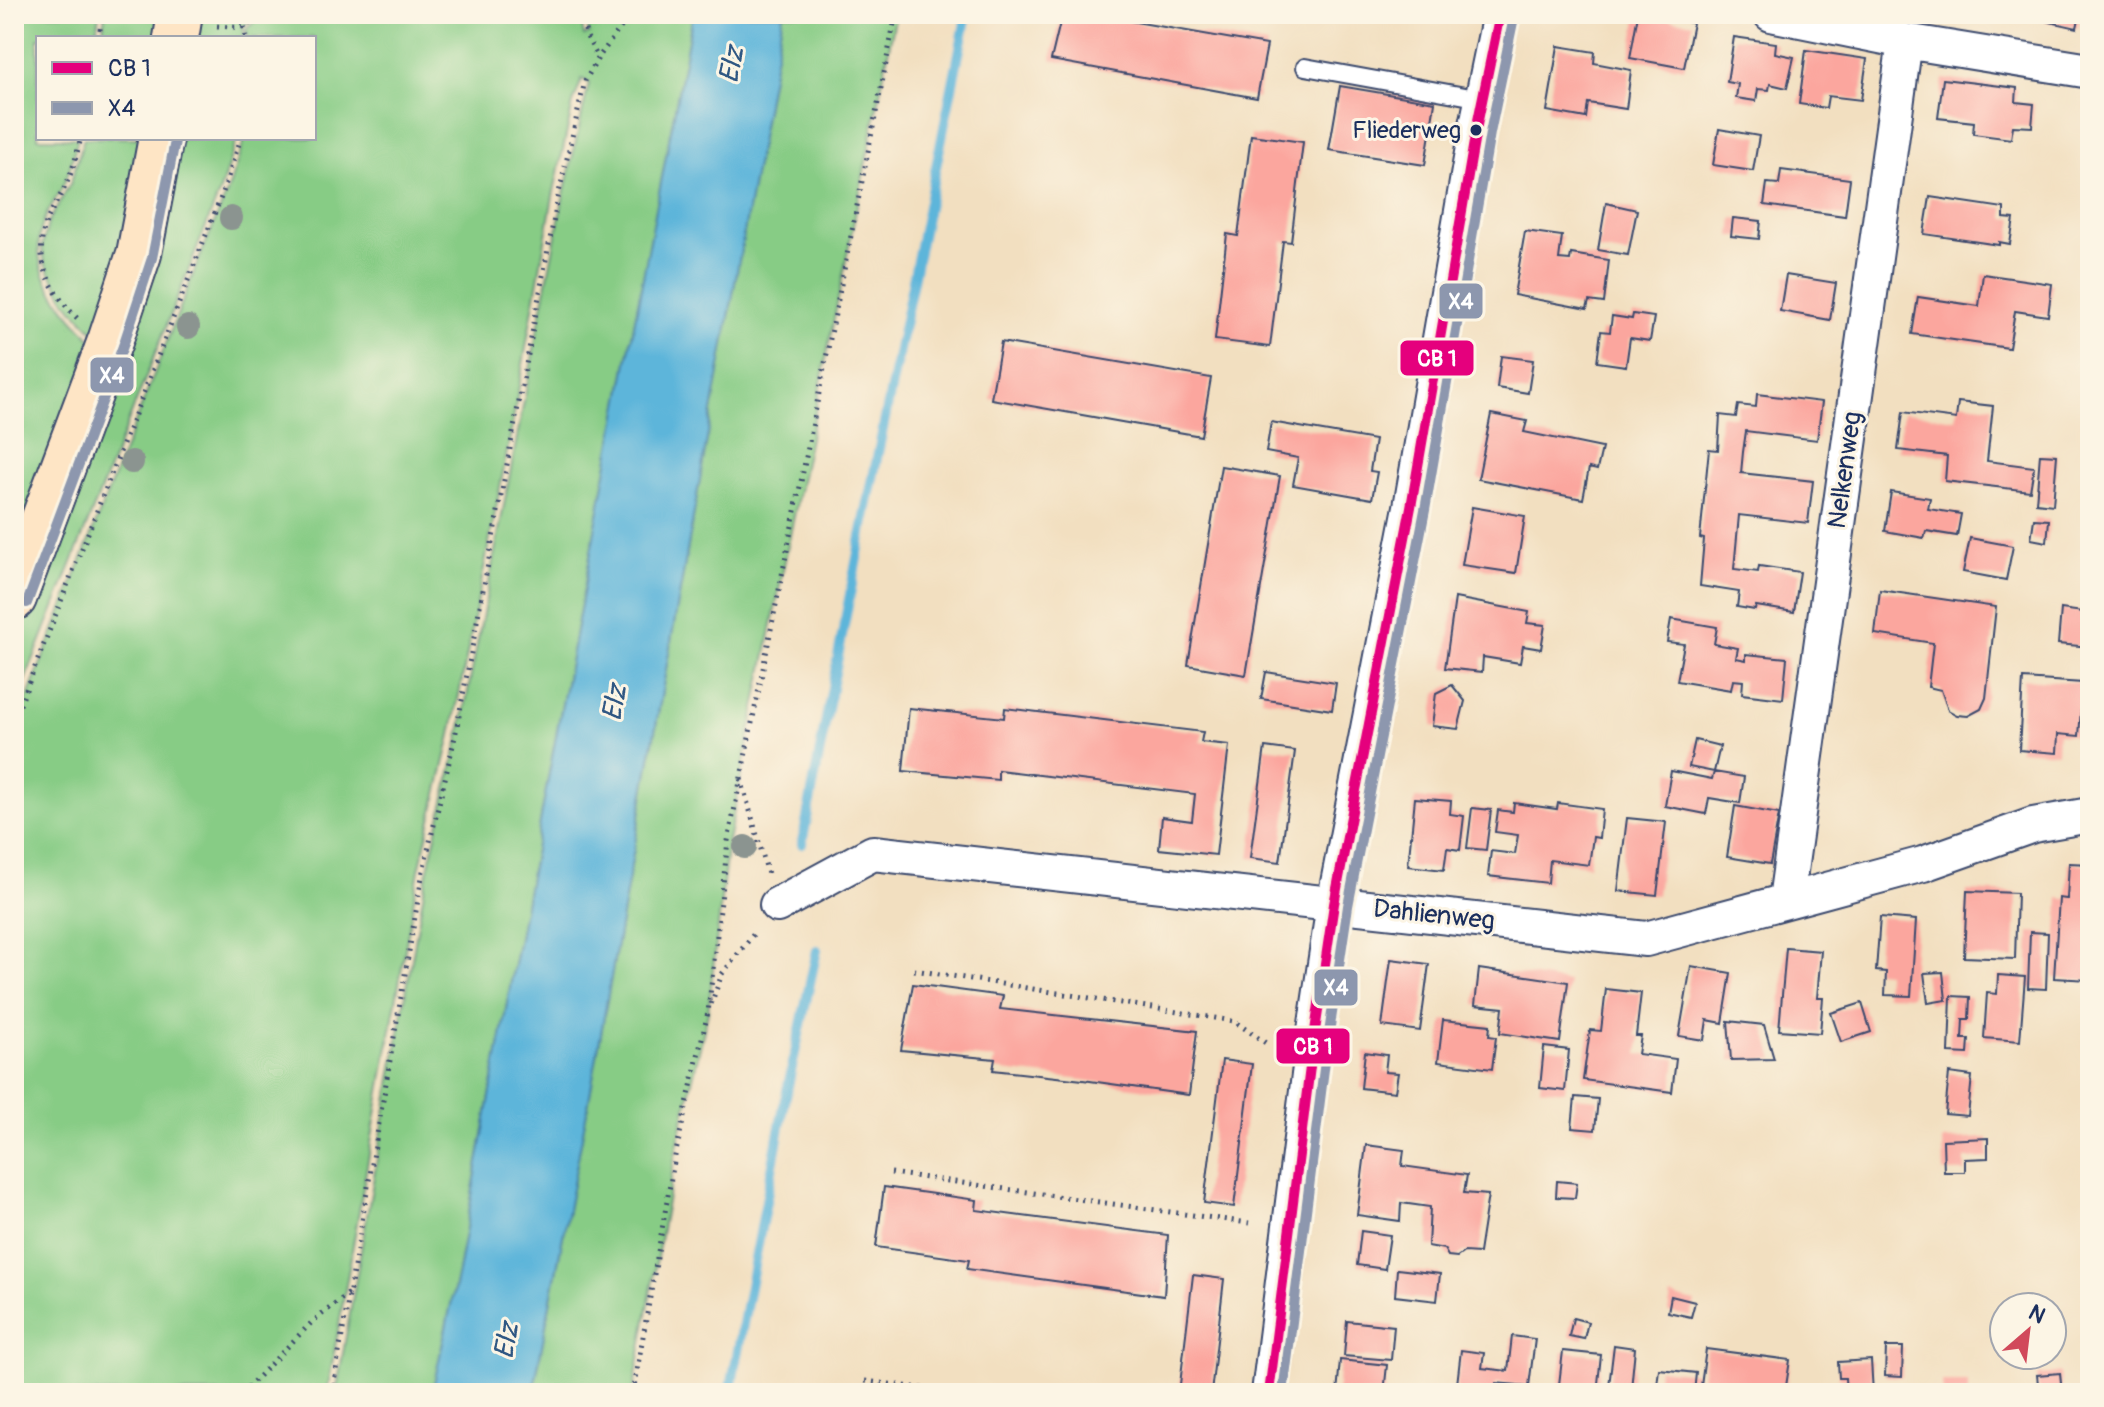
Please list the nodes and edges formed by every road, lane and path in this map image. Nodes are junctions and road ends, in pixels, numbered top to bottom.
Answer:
1 (102, 14) edge
2 (180, 14) edge
3 (582, 14) edge
4 (627, 14) edge
5 (896, 14) edge
6 (1500, 14) edge
7 (1771, 14) edge
8 (244, 27) dead end
9 (99, 36) edge
10 (176, 36) edge
11 (246, 36) edge
12 (1905, 41) junction
13 (598, 58) junction
14 (1305, 67) dead end
15 (2090, 71) edge
16 (1482, 99) junction
17 (80, 140) edge
18 (161, 140) edge
19 (240, 140) edge
20 (110, 341) junction
21 (14, 598) edge
22 (14, 720) edge
23 (740, 777) junction
24 (2090, 815) edge
25 (1786, 900) junction
26 (1334, 904) junction
27 (777, 905) junction
28 (914, 970) dead end
29 (708, 1012) junction
30 (1270, 1046) dead end
31 (891, 1173) dead end
32 (1249, 1223) dead end
33 (350, 1292) junction
34 (865, 1381) dead end
35 (242, 1393) edge
36 (332, 1393) edge
37 (633, 1393) edge
38 (960, 1393) edge
39 (1269, 1393) edge

1 - 9 path
2 - 10 street
3 - 13 path
4 - 13 path
5 - 23 path
6 - 16 street
7 - 12 street
8 - 11 path
12 - 15 street
12 - 25 street, Nelkenweg
13 - 33 path
14 - 16 lane
16 - 26 street
17 - 20 path
18 - 20 street
19 - 22 path
20 - 21 street
23 - 27 path
23 - 29 path
24 - 25 street, Dahlienweg
25 - 26 street, Dahlienweg
26 - 27 street, Dahlienweg
26 - 39 street
27 - 29 path
28 - 30 path
29 - 37 path
31 - 32 path
33 - 35 path
33 - 36 path
34 - 38 path

